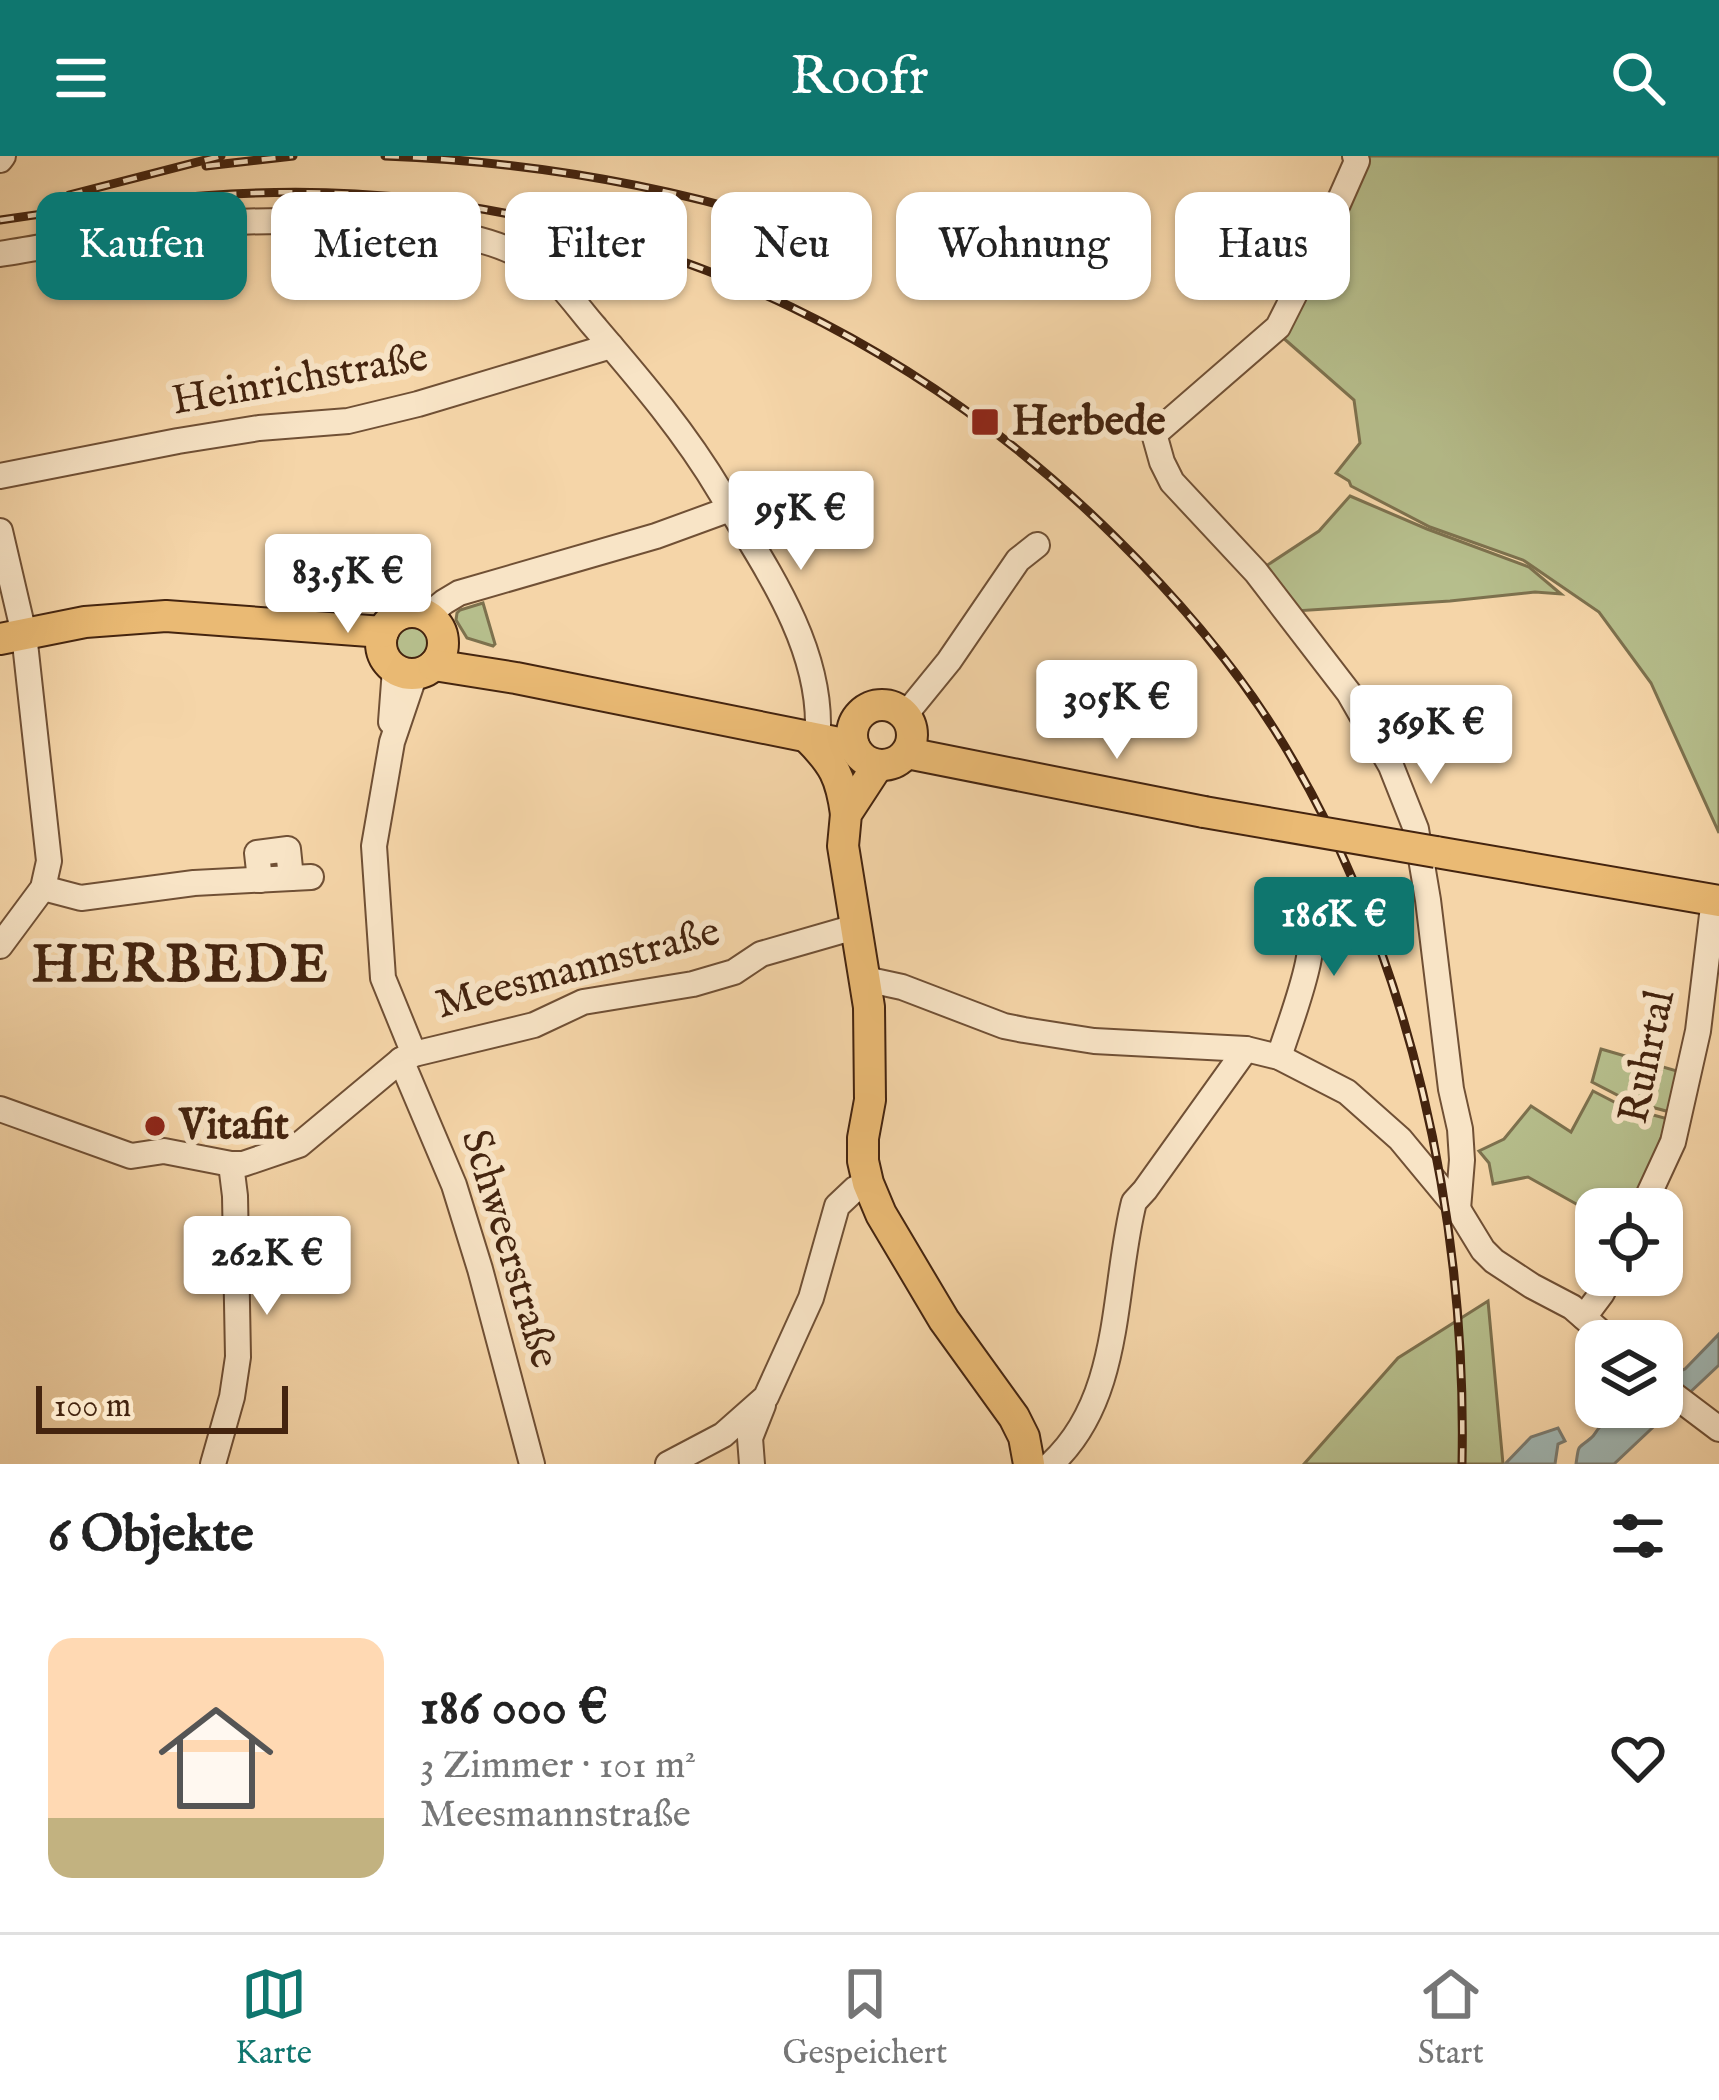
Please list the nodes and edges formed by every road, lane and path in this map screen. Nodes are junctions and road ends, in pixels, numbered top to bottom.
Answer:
1 (1355, 156) edge
2 (0, 254) edge
3 (611, 346) junction
4 (0, 476) edge
5 (730, 509) junction
6 (0, 531) edge
7 (1037, 544) dead end
8 (427, 616) junction
9 (12, 636) edge
10 (408, 656) junction
11 (801, 731) junction
12 (881, 741) junction
13 (845, 808) junction
14 (301, 877) dead end
15 (43, 888) junction
16 (1310, 895) dead end
17 (1716, 908) edge
18 (855, 927) junction
19 (0, 946) edge
20 (865, 979) junction
21 (1246, 1049) junction
22 (408, 1057) junction
23 (1280, 1057) junction
24 (0, 1109) edge
25 (231, 1164) junction
26 (868, 1184) junction
27 (1652, 1188) edge
28 (1458, 1208) junction
29 (1600, 1296) edge
30 (1584, 1317) junction
31 (1587, 1320) edge
32 (766, 1397) junction
33 (1683, 1403) edge
34 (1719, 1429) edge
35 (213, 1464) edge
36 (532, 1464) edge
37 (668, 1464) edge
38 (752, 1464) edge
39 (1029, 1464) edge
40 (1051, 1464) edge

1 - 28 street
2 - 3 street
3 - 4 street, Heinrichstraße
3 - 5 street
5 - 8 street
5 - 11 street
6 - 9 street
7 - 12 street
8 - 10 main road
8 - 10 main road
9 - 10 main road
9 - 15 street
10 - 11 main road
10 - 22 street, Schweerstraße
11 - 12 main road
11 - 13 main road
12 - 13 main road
12 - 17 main road, bridge
13 - 18 main road
14 - 15 street
15 - 19 street
16 - 23 street
17 - 27 street, Ruhrtal
18 - 20 main road
18 - 22 street, Meesmannstraße
20 - 21 street
20 - 26 main road
21 - 23 street
21 - 40 street
22 - 25 street, Meesmannstraße
22 - 36 street, Schweerstraße
23 - 28 street
24 - 25 street, Meesmannstraße
25 - 35 street
26 - 32 street
26 - 39 main road
28 - 30 street
29 - 30 street
30 - 31 street
32 - 37 street
32 - 38 street
33 - 34 street

